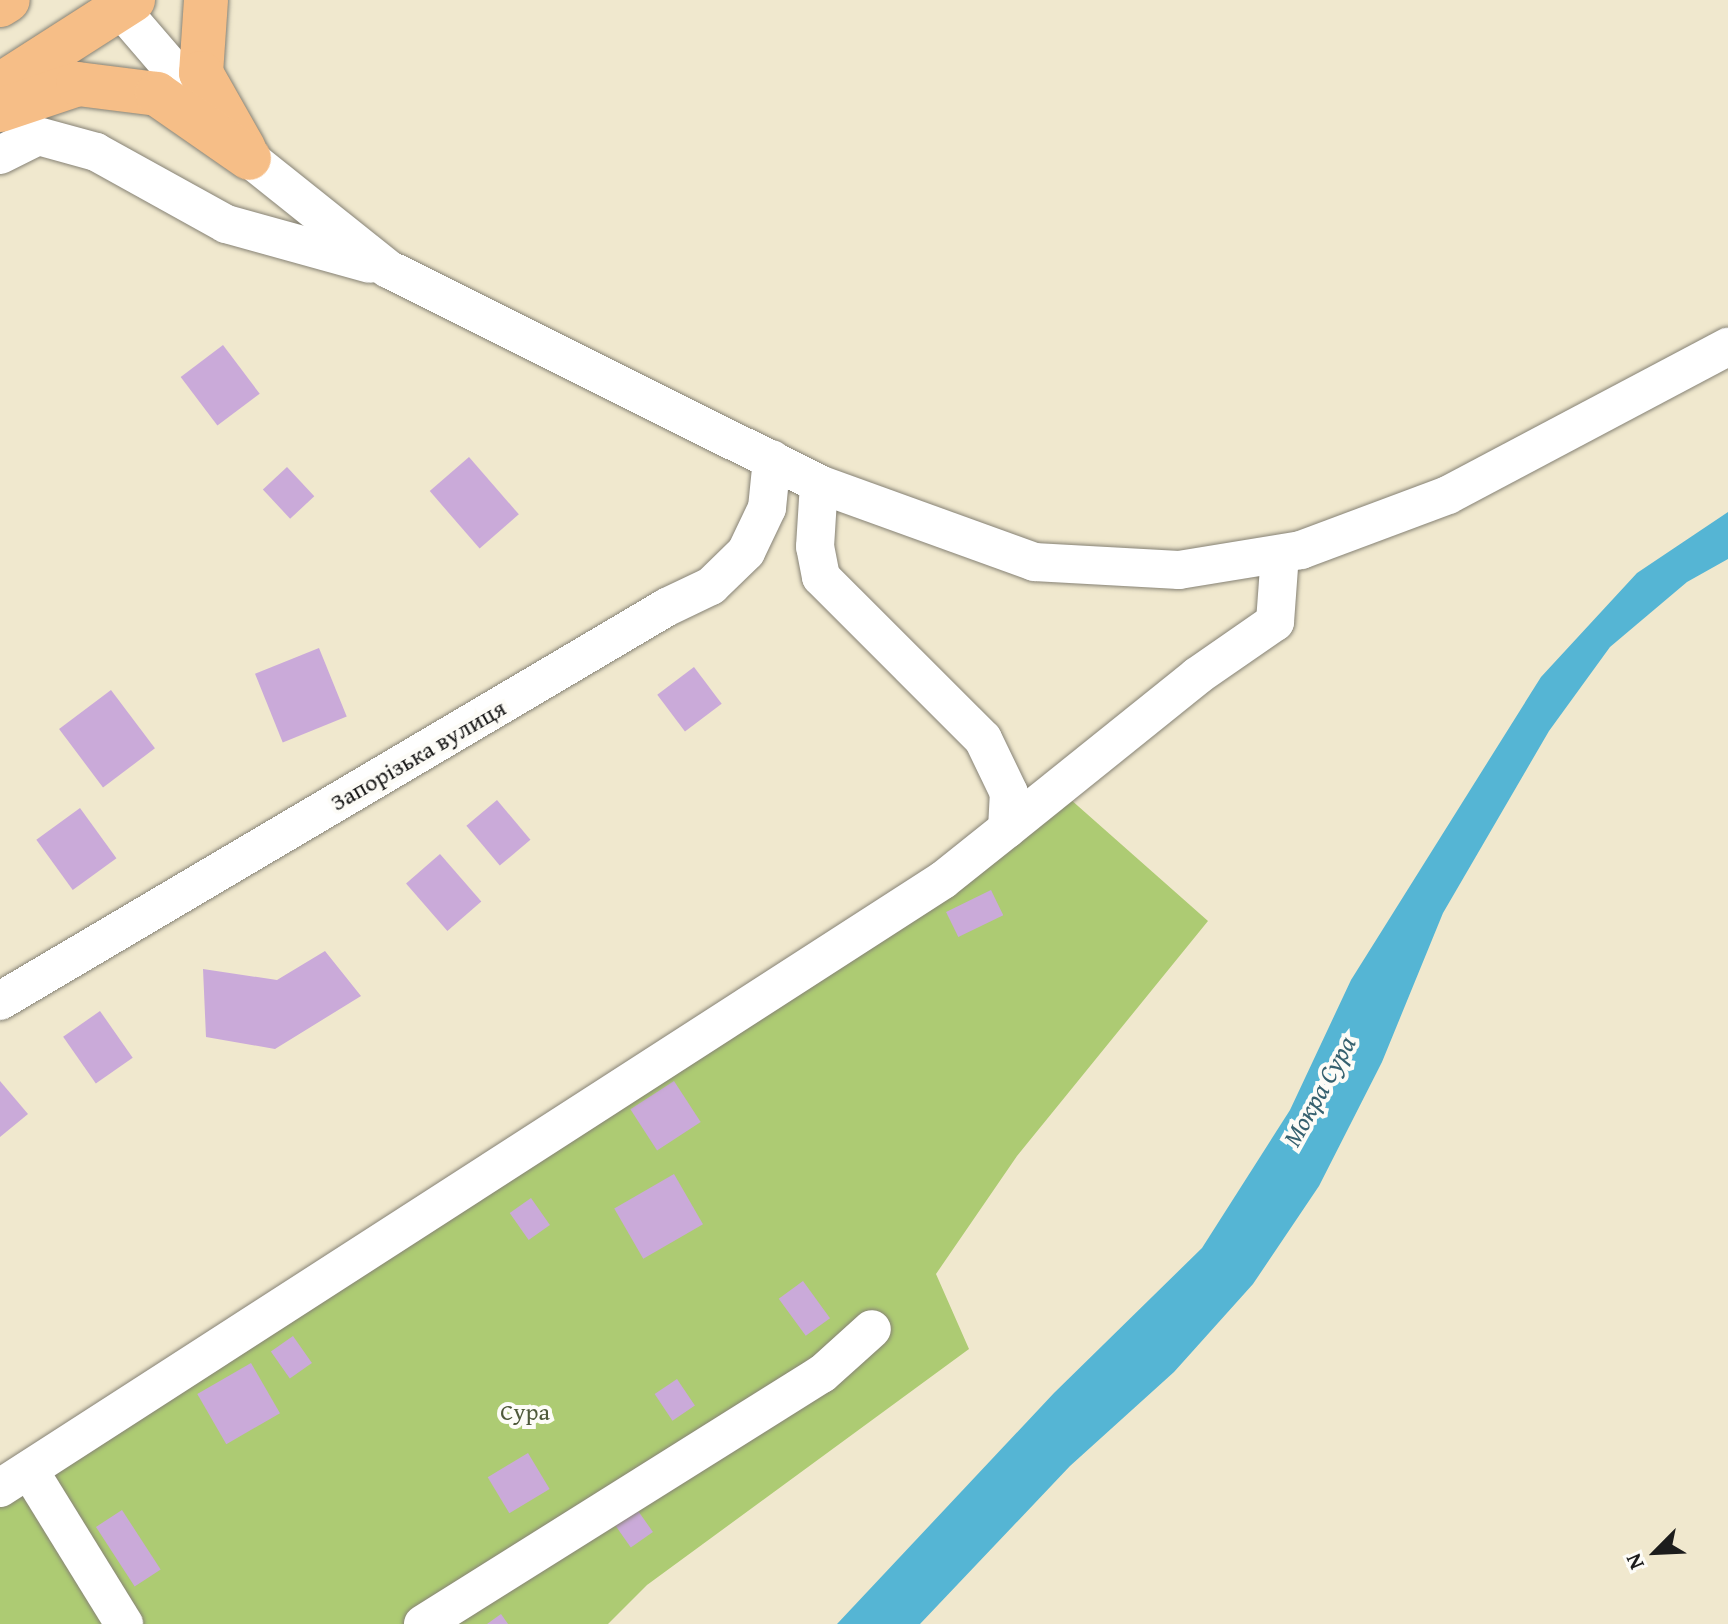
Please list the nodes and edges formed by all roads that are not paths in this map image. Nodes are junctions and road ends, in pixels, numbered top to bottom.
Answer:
1 (8, 0) edge
2 (206, 0) edge
3 (122, 3) edge
4 (0, 5) edge
5 (0, 85) edge
6 (0, 110) edge
7 (0, 155) edge
8 (249, 158) junction
9 (388, 269) junction
10 (1728, 347) edge
11 (772, 459) junction
12 (819, 484) junction
13 (1280, 554) junction
14 (1007, 829) junction
15 (0, 1001) edge
16 (872, 1329) dead end
17 (14, 1479) edge
18 (124, 1624) edge
19 (423, 1624) edge

1 - 4 main road
2 - 8 main road
3 - 5 main road
3 - 8 street
6 - 8 main road
7 - 9 street
8 - 9 street
9 - 11 street
10 - 13 street
11 - 12 street
11 - 15 street, Запорізька вулиця
12 - 13 street
12 - 14 street
13 - 14 street
14 - 17 street
16 - 19 street
17 - 18 street

